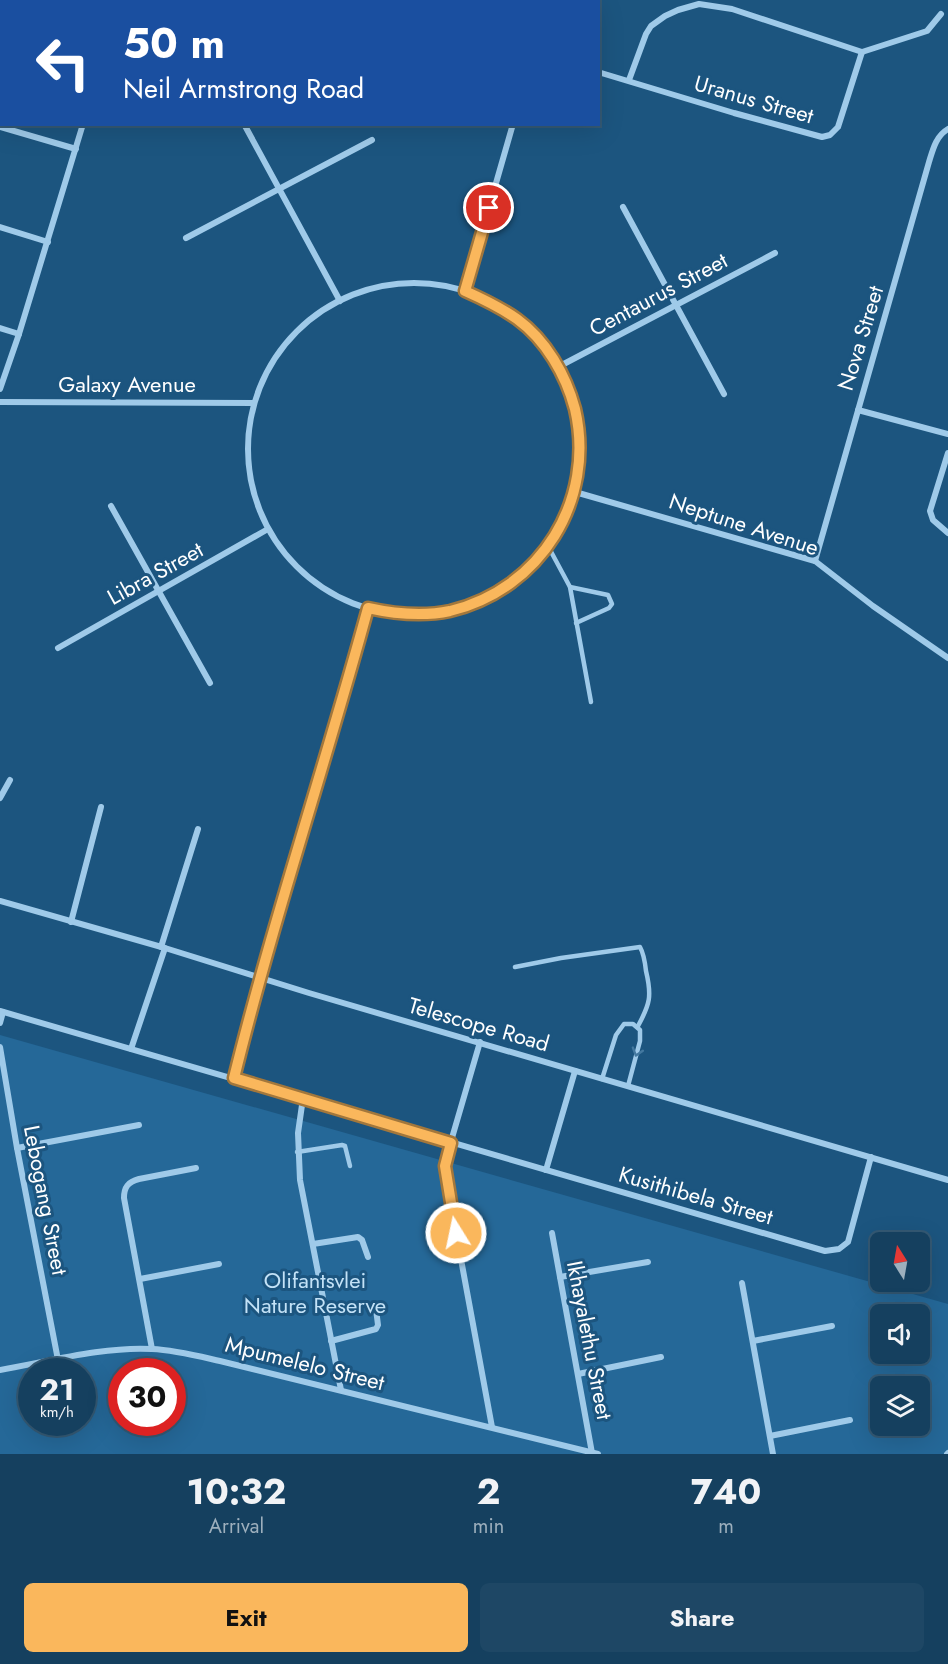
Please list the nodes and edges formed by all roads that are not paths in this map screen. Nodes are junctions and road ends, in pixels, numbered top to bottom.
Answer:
1 (941, 14) dead end
2 (862, 52) junction
3 (600, 73) edge
4 (629, 80) junction
5 (82, 126) edge
6 (245, 126) edge
7 (512, 126) edge
8 (0, 127) edge
9 (948, 129) edge
10 (372, 140) dead end
11 (76, 149) junction
12 (279, 188) junction
13 (622, 207) dead end
14 (0, 227) edge
15 (186, 238) dead end
16 (48, 242) junction
17 (775, 253) dead end
18 (465, 291) junction
19 (340, 301) junction
20 (675, 304) junction
21 (0, 328) edge
22 (19, 334) junction
23 (558, 367) junction
24 (0, 389) edge
25 (724, 394) dead end
26 (0, 402) edge
27 (254, 403) junction
28 (858, 410) junction
29 (948, 434) edge
30 (948, 453) edge
31 (574, 492) junction
32 (111, 506) dead end
33 (268, 530) junction
34 (948, 533) edge
35 (548, 546) junction
36 (815, 561) junction
37 (570, 587) junction
38 (159, 592) junction
39 (368, 608) junction
40 (576, 623) junction
41 (58, 648) dead end
42 (948, 658) edge
43 (210, 683) dead end
44 (591, 702) dead end
45 (10, 780) dead end
46 (0, 798) edge
47 (101, 807) dead end
48 (198, 829) dead end
49 (0, 902) edge
50 (71, 922) junction
51 (163, 947) junction
52 (515, 967) dead end
53 (260, 976) junction
54 (2, 1011) edge
55 (0, 1023) edge
56 (638, 1026) junction
57 (480, 1042) junction
58 (0, 1047) edge
59 (131, 1049) junction
60 (575, 1071) junction
61 (234, 1078) junction
62 (602, 1079) junction
63 (628, 1086) junction
64 (303, 1098) junction
65 (139, 1125) dead end
66 (451, 1143) junction
67 (17, 1148) junction
68 (297, 1152) junction
69 (872, 1156) junction
70 (350, 1166) dead end
71 (196, 1168) dead end
72 (546, 1170) junction
73 (948, 1180) edge
74 (552, 1233) dead end
75 (313, 1244) junction
76 (368, 1257) dead end
77 (648, 1262) dead end
78 (219, 1264) dead end
79 (560, 1277) junction
80 (140, 1279) junction
81 (742, 1283) dead end
82 (376, 1309) dead end
83 (831, 1326) dead end
84 (331, 1341) junction
85 (753, 1341) junction
86 (152, 1349) junction
87 (661, 1357) dead end
88 (58, 1358) edge
89 (70, 1358) edge
90 (18, 1367) edge
91 (0, 1370) edge
92 (578, 1374) junction
93 (341, 1390) junction
94 (850, 1420) dead end
95 (492, 1428) junction
96 (770, 1436) junction
97 (595, 1453) edge
98 (773, 1454) edge

1 - 2 street
2 - 4 street
2 - 4 street, Uranus Street
3 - 4 street, Uranus Street
5 - 11 street
6 - 12 street
7 - 18 street
8 - 11 street
9 - 28 street, Nova Street
10 - 12 street
11 - 16 street
12 - 15 street
12 - 19 street
13 - 20 street
14 - 16 street
16 - 22 street
17 - 20 street, Centaurus Street
18 - 19 street
18 - 23 street
19 - 27 street
20 - 23 street, Centaurus Street
20 - 25 street
21 - 22 street
22 - 24 street
23 - 31 street
26 - 27 street, Galaxy Avenue
27 - 33 street
28 - 29 street
28 - 36 street, Nova Street
30 - 34 street
31 - 35 street
31 - 36 street, Neptune Avenue
32 - 38 street
33 - 38 street, Libra Street
33 - 39 street
35 - 37 lane
35 - 39 street
36 - 42 street, Neptune Avenue
37 - 40 lane
37 - 40 lane
38 - 41 street, Libra Street
38 - 43 street
39 - 53 street
40 - 44 lane
45 - 46 street
47 - 50 street
48 - 51 street
49 - 50 street, Telescope Road
50 - 51 street, Telescope Road
51 - 53 street, Telescope Road
51 - 59 street
52 - 56 lane
53 - 57 street, Telescope Road
53 - 61 street
54 - 55 street
54 - 59 street, Kusithibela Street
56 - 62 lane
56 -> 63 lane
57 - 60 street, Telescope Road
57 - 66 street
58 - 67 street, Lebogang Street
59 - 61 street, Kusithibela Street
60 - 62 street, Telescope Road
60 - 72 street
61 - 64 street, Kusithibela Street
62 - 63 street, Telescope Road
63 - 69 street, Telescope Road
64 - 66 street, Kusithibela Street
64 - 68 street
65 - 67 street
66 - 72 street, Kusithibela Street
66 - 95 street
67 - 88 street, Lebogang Street
68 - 70 lane
68 - 75 street
69 - 72 street, Kusithibela Street
69 - 73 street, Telescope Road
71 - 80 street
74 - 79 street, Ikhayalethu Street
75 - 76 street
75 - 84 street
77 - 79 street
78 - 80 street
79 - 92 street, Ikhayalethu Street
80 - 86 street
81 - 85 street
82 - 84 street
83 - 85 street
84 - 93 street
85 - 96 street
86 - 89 street, Mpumelelo Street
86 - 93 street, Mpumelelo Street
87 - 92 street
90 - 91 street, Mpumelelo Street
92 - 97 street, Ikhayalethu Street
93 - 95 street, Mpumelelo Street
94 - 96 street
95 - 97 street, Mpumelelo Street
96 - 98 street

